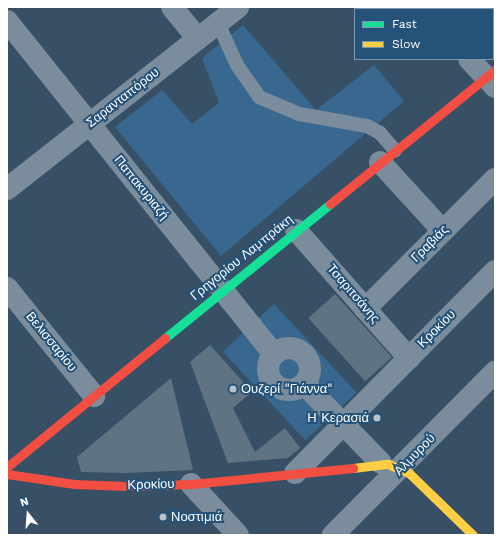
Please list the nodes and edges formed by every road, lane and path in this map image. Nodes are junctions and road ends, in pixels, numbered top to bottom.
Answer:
1 (172, 7) edge
2 (238, 7) edge
3 (7, 22) edge
4 (218, 23) junction
5 (198, 39) junction
6 (470, 60) edge
7 (492, 78) edge
8 (89, 124) junction
9 (388, 156) junction
10 (495, 179) edge
11 (7, 189) edge
12 (296, 230) junction
13 (443, 231) junction
14 (495, 271) edge
15 (7, 288) edge
16 (224, 290) junction
17 (365, 309) junction
18 (274, 354) junction
19 (409, 358) junction
20 (495, 372) edge
21 (304, 384) junction
22 (94, 396) junction
23 (345, 424) junction
24 (381, 463) junction
25 (7, 468) edge
26 (402, 469) junction
27 (295, 473) junction
28 (7, 474) edge
29 (191, 484) junction
30 (238, 535) edge
31 (333, 535) edge
32 (473, 535) edge

1 - 5 street
2 - 4 street, Σαρανταπόρου
3 - 8 street, Παπακυριαζή
4 - 5 street, Σαρανταπόρου
4 - 9 lane
5 - 8 street, Σαρανταπόρου
6 - 7 street
7 - 9 main road, Γρηγορίου Λαμπράκη
8 - 11 street, Σαρανταπόρου
8 - 16 street, Παπακυριαζή
9 - 12 main road, Γρηγορίου Λαμπράκη
9 - 13 street
10 - 13 street, Γραβιάς
12 - 16 main road, Γρηγορίου Λαμπράκη
12 - 17 street, Τσαριτσάνης
13 - 17 street, Γραβιάς
14 - 19 street, Κροκίου
15 - 22 street, Βελισσαρίου
16 - 18 street, Παπακυριαζή
16 - 22 main road, Γρηγορίου Λαμπράκη
17 - 19 street, Τσαριτσάνης
18 - 21 street
18 - 21 street
19 - 23 street, Κροκίου
20 - 26 street, Αλμυρού
21 - 23 street
22 - 25 main road, Γρηγορίου Λαμπράκη
23 - 24 street
23 - 27 street, Κροκίου
24 - 26 main road, Κροκίου
24 - 27 main road, Κροκίου
26 - 31 street, Αλμυρού
26 - 32 main road
27 - 29 main road, Κροκίου
28 - 29 main road, Κροκίου
29 - 30 street

